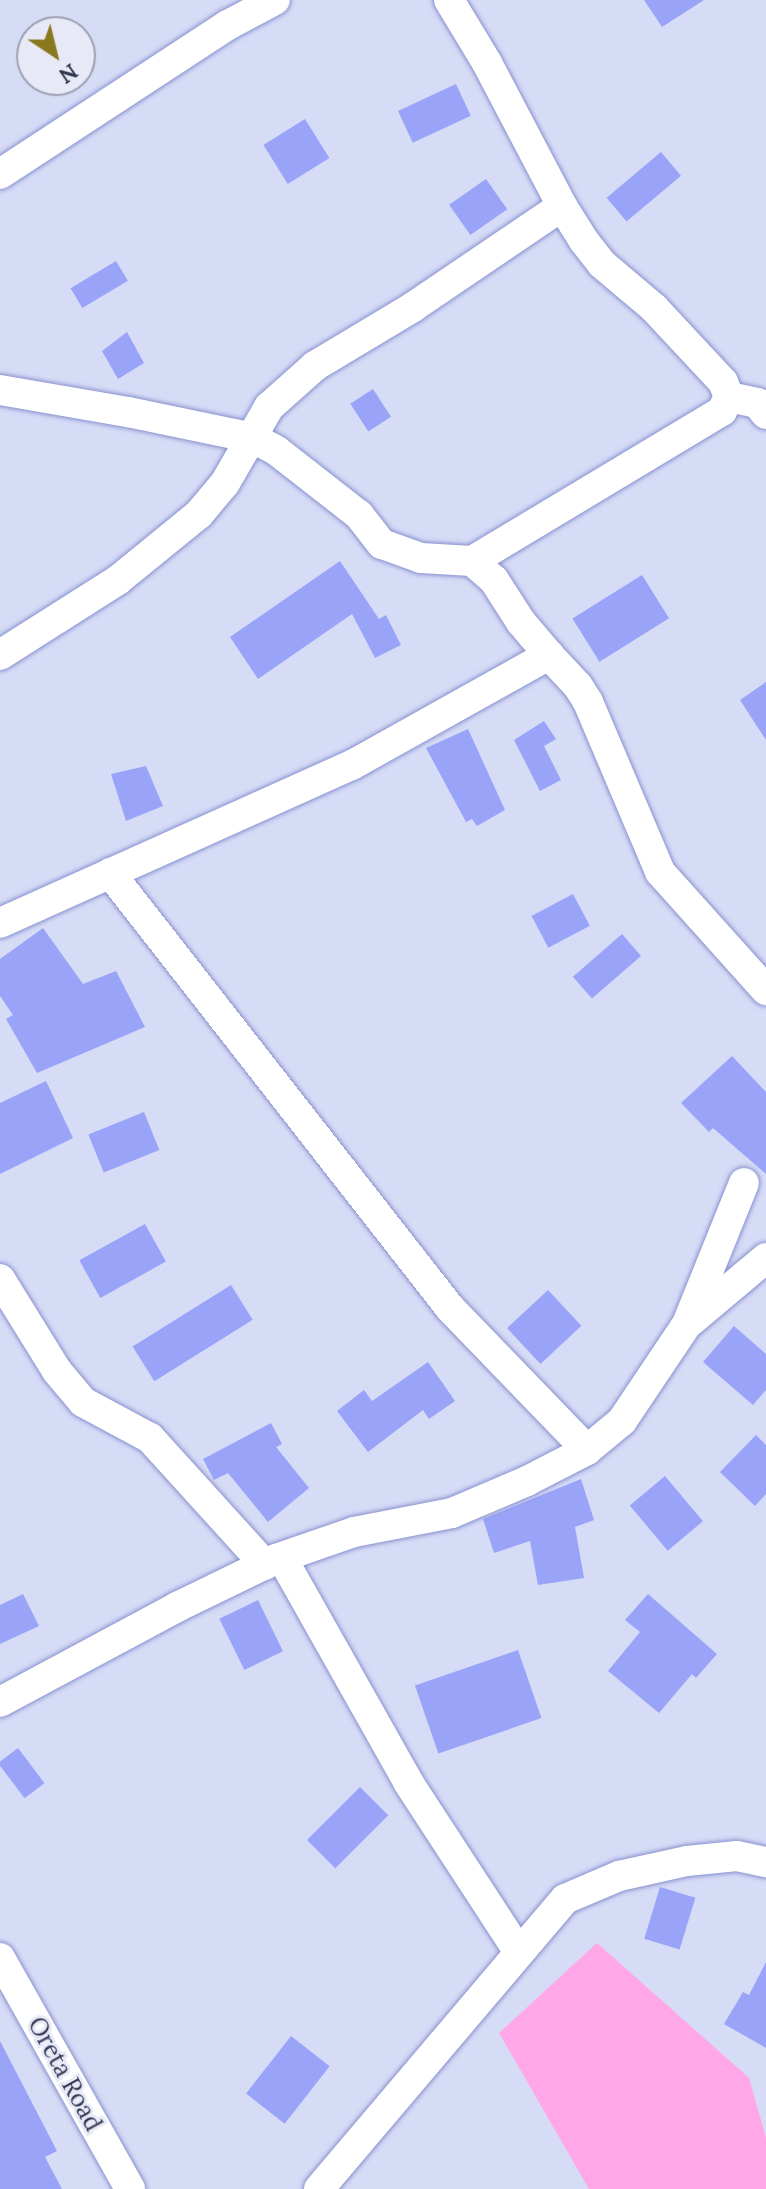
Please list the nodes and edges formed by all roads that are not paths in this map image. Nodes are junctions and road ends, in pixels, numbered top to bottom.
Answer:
1 (275, 0) edge
2 (449, 0) edge
3 (0, 174) edge
4 (562, 206) junction
5 (0, 390) edge
6 (729, 397) junction
7 (766, 414) edge
8 (253, 438) junction
9 (472, 561) junction
10 (0, 655) edge
11 (549, 655) junction
12 (110, 873) junction
13 (0, 923) edge
14 (766, 990) edge
15 (744, 1183) dead end
16 (766, 1258) edge
17 (0, 1279) edge
18 (687, 1324) junction
19 (587, 1450) junction
20 (273, 1561) junction
21 (0, 1702) edge
22 (766, 1862) edge
23 (518, 1951) junction
24 (0, 1958) edge
25 (9, 1997) edge
26 (130, 2189) edge
27 (319, 2189) edge

1 - 3 street
2 - 4 street
4 - 6 street
4 - 8 street
5 - 8 street
6 - 7 street
6 - 9 street
8 - 9 street
8 - 10 street
9 - 11 street
11 - 12 street
11 - 14 street
12 - 13 street
12 - 19 street
15 - 18 street
16 - 18 street
17 - 20 street
18 - 19 street
19 - 20 street
20 - 21 street
20 - 23 street
22 - 23 street
23 - 27 street
24 - 25 street, Oreta Road
25 - 26 street, Oreta Road

